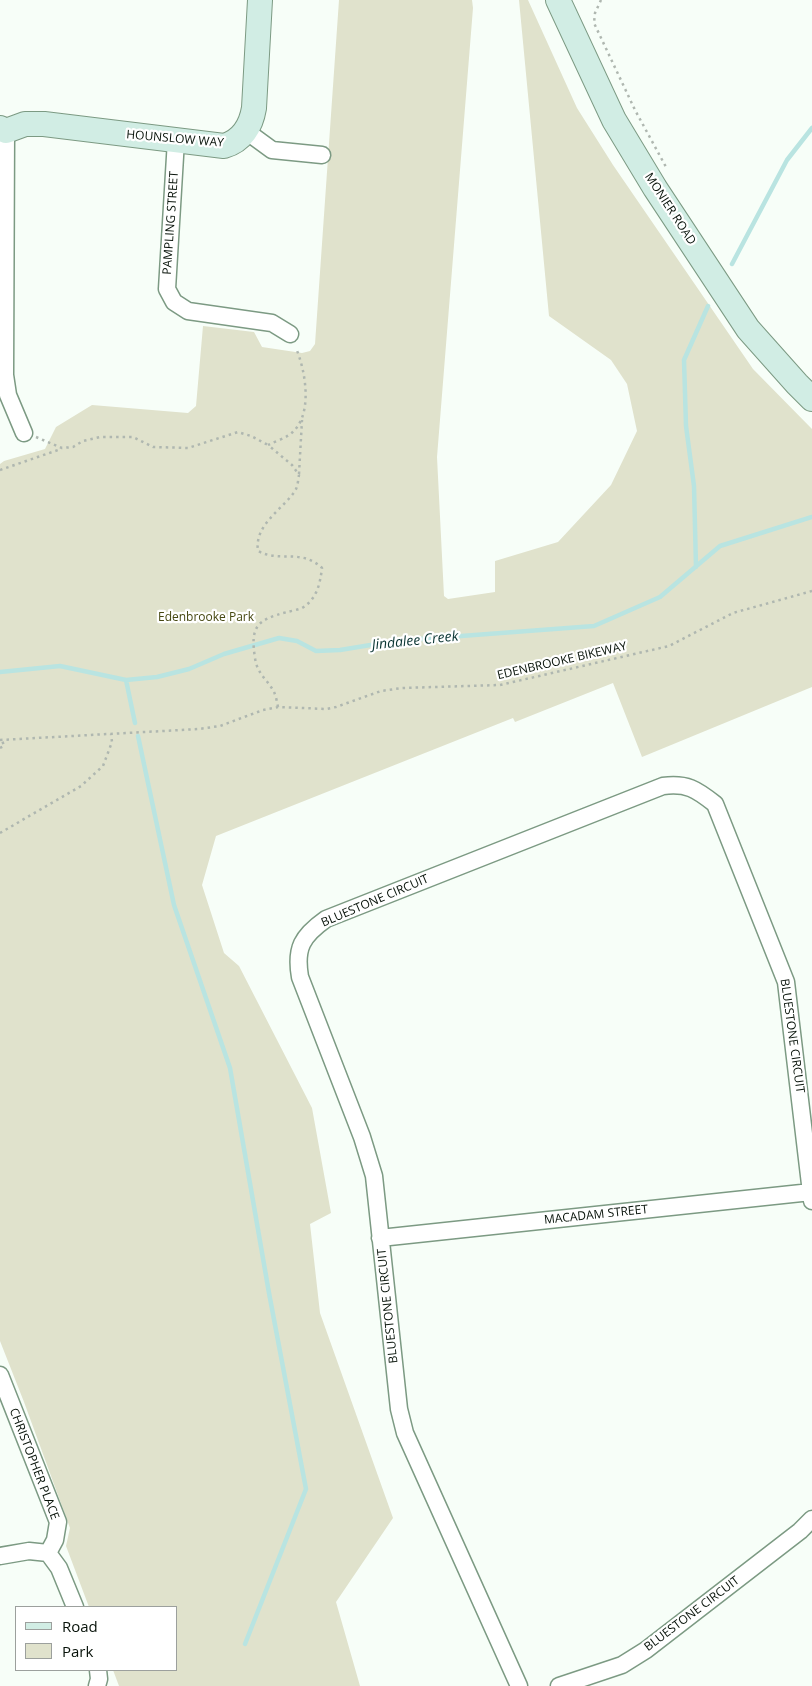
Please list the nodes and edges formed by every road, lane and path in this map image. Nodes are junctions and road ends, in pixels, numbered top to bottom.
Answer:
1 (260, 0) edge
2 (558, 0) edge
3 (601, 0) edge
4 (3, 130) edge
5 (246, 131) junction
6 (176, 140) junction
7 (322, 155) dead end
8 (667, 168) dead end
9 (290, 334) joint
10 (812, 399) edge
11 (302, 420) junction
12 (24, 433) joint
13 (268, 445) junction
14 (62, 448) junction
15 (0, 470) edge
16 (299, 475) junction
17 (812, 591) edge
18 (278, 707) junction
19 (111, 734) junction
20 (1, 740) edge
21 (0, 748) edge
22 (0, 833) edge
23 (812, 1196) edge
24 (380, 1238) junction
25 (0, 1375) edge
26 (812, 1519) edge
27 (48, 1553) junction
28 (0, 1556) edge
29 (75, 1606) edge
30 (98, 1671) edge
31 (98, 1686) edge
32 (520, 1686) edge
33 (559, 1686) edge

1 - 5 main road
2 - 10 main road, MONIER ROAD
3 - 8 path
4 - 6 main road, HOUNSLOW WAY
4 - 12 street
5 - 6 main road, HOUNSLOW WAY
5 - 7 street
6 - 9 street, PAMPLING STREET
9 - 11 path
11 - 13 path
11 - 16 path
12 - 14 path
13 - 14 path
13 - 16 path
14 - 15 path
16 - 18 path
17 - 18 path, EDENBROOKE BIKEWAY
18 - 19 path, EDENBROOKE BIKEWAY
19 - 20 path, EDENBROOKE BIKEWAY
19 - 22 path
20 - 21 path
23 - 24 street, MACADAM STREET
23 - 24 street, BLUESTONE CIRCUIT
24 - 32 street, BLUESTONE CIRCUIT
25 - 27 street, CHRISTOPHER PLACE
26 - 33 street, BLUESTONE CIRCUIT
27 - 28 street
27 - 29 street
30 - 31 street

